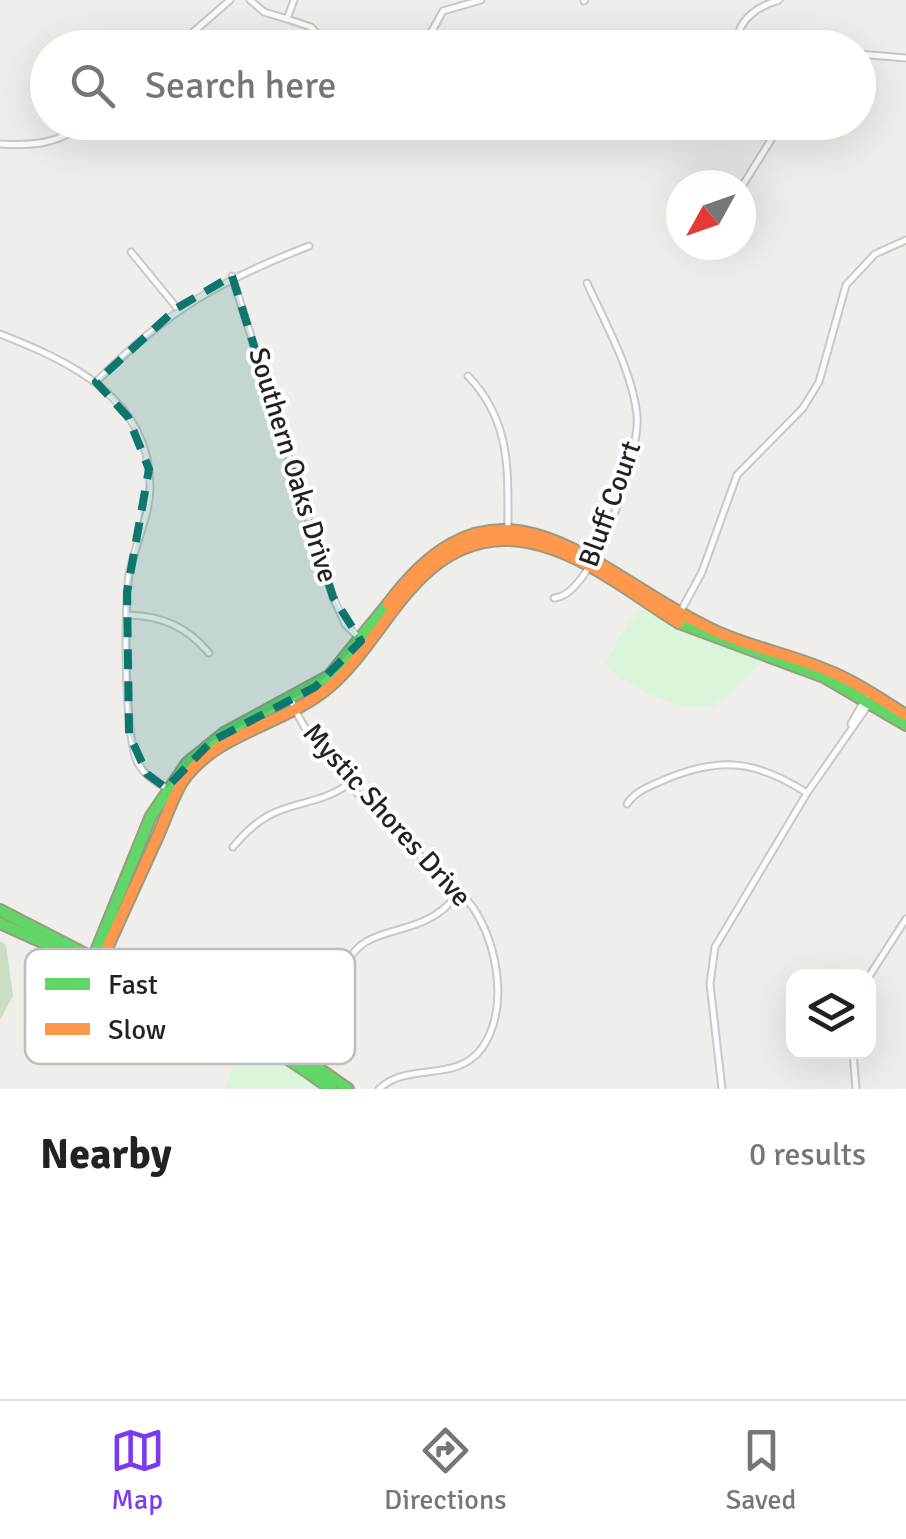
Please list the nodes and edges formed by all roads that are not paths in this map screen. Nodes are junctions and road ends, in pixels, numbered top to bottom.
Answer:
1 (230, 0) edge
2 (250, 0) edge
3 (294, 0) edge
4 (481, 0) edge
5 (779, 0) edge
6 (287, 19) junction
7 (196, 30) edge
8 (315, 30) edge
9 (433, 30) edge
10 (742, 30) edge
11 (876, 56) edge
12 (906, 58) edge
13 (57, 140) edge
14 (771, 140) edge
15 (0, 144) edge
16 (752, 170) edge
17 (906, 240) edge
18 (309, 246) dead end
19 (131, 252) dead end
20 (232, 276) junction
21 (588, 283) dead end
22 (177, 308) junction
23 (0, 334) edge
24 (468, 376) dead end
25 (96, 382) junction
26 (508, 536) junction
27 (591, 565) junction
28 (554, 598) dead end
29 (128, 615) junction
30 (678, 617) junction
31 (365, 643) junction
32 (209, 654) dead end
33 (870, 697) junction
34 (293, 706) junction
35 (906, 716) edge
36 (906, 725) edge
37 (352, 782) junction
38 (171, 790) junction
39 (807, 793) junction
40 (626, 804) dead end
41 (233, 847) dead end
42 (460, 893) junction
43 (0, 910) edge
44 (906, 919) edge
45 (0, 923) edge
46 (60, 949) edge
47 (69, 949) edge
48 (102, 949) edge
49 (355, 951) edge
50 (874, 969) edge
51 (854, 1059) edge
52 (298, 1064) edge
53 (317, 1064) edge
54 (331, 1089) edge
55 (348, 1089) edge
56 (379, 1089) edge
57 (722, 1089) edge
58 (856, 1089) edge

1 - 7 street
2 - 6 street
3 - 6 street
4 - 9 street
5 - 10 street
6 - 8 street
11 - 12 street
13 - 15 street
14 - 16 street
17 - 30 street
18 - 20 street
19 - 22 street
20 - 22 street
20 - 31 street, Southern Oaks Drive
21 - 27 street, Bluff Court
22 - 25 street
23 - 25 street
24 - 26 street
25 - 29 street
26 - 27 street
26 - 31 street
27 - 28 street, Bluff Court
27 - 30 street
29 - 32 street
29 - 38 street
30 - 33 street
31 - 34 street
33 - 35 street
33 - 36 street
33 - 39 street
34 - 37 street, Mystic Shores Drive
34 - 38 street
37 - 41 street
37 - 42 street, Mystic Shores Drive
38 - 48 street
39 - 40 street
39 - 57 street
42 - 49 street
42 - 56 street, Mystic Shores Drive
43 - 47 street
44 - 50 street
45 - 46 street
51 - 58 street
52 - 54 street
53 - 55 street

